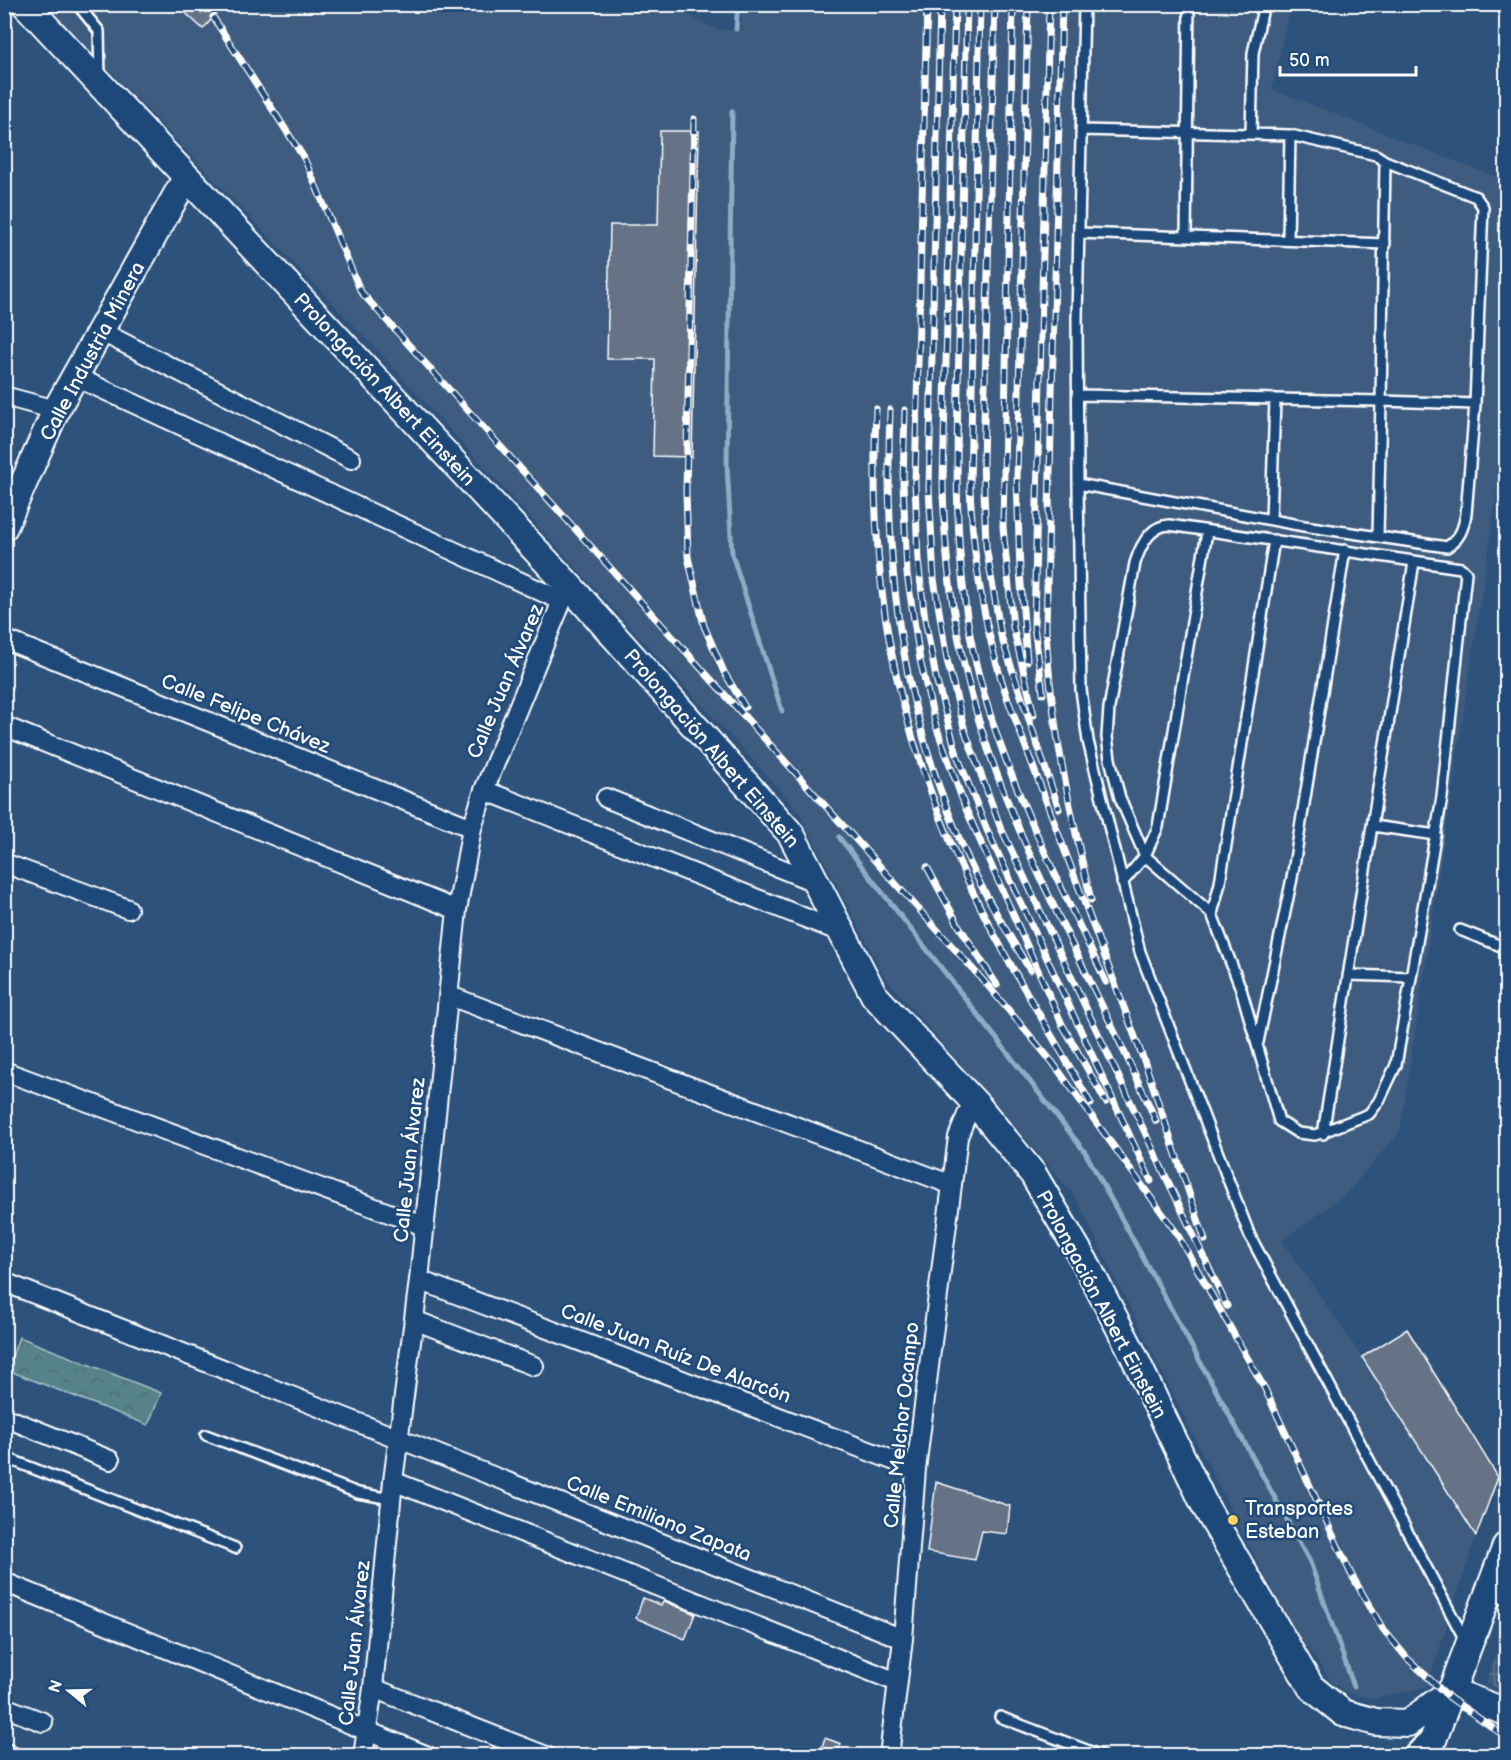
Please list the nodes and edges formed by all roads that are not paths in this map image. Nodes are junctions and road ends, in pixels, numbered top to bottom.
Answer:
1 (25, 4) edge
2 (77, 4) edge
3 (1084, 4) edge
4 (1189, 4) edge
5 (1264, 4) edge
6 (100, 86) junction
7 (1081, 130) junction
8 (1186, 132) junction
9 (1251, 134) junction
10 (1290, 135) junction
11 (1385, 162) junction
12 (186, 178) junction
13 (1079, 233) junction
14 (1186, 236) junction
15 (1288, 239) junction
16 (1385, 244) junction
17 (100, 331) junction
18 (74, 376) junction
19 (1078, 395) junction
20 (4, 396) edge
21 (1275, 399) junction
22 (1381, 401) junction
23 (1475, 404) junction
24 (56, 410) junction
25 (351, 459) dead end
26 (1078, 484) junction
27 (1271, 520) junction
28 (4, 527) edge
29 (1207, 532) junction
30 (1377, 537) junction
31 (1274, 540) junction
32 (1345, 550) junction
33 (1414, 562) junction
34 (568, 596) junction
35 (4, 639) edge
36 (4, 726) edge
37 (484, 790) junction
38 (606, 798) dead end
39 (1372, 826) junction
40 (472, 828) junction
41 (1436, 835) junction
42 (1145, 856) junction
43 (4, 863) edge
44 (817, 883) junction
45 (1122, 883) junction
46 (128, 909) dead end
47 (457, 910) junction
48 (1212, 914) junction
49 (1460, 930) dead end
50 (843, 933) junction
51 (1506, 948) edge
52 (1349, 975) junction
53 (1411, 977) junction
54 (450, 996) junction
55 (1257, 1044) junction
56 (4, 1071) edge
57 (977, 1105) junction
58 (1323, 1134) junction
59 (952, 1185) junction
60 (424, 1226) junction
61 (419, 1280) junction
62 (4, 1282) edge
63 (414, 1320) junction
64 (534, 1366) dead end
65 (4, 1417) edge
66 (206, 1435) dead end
67 (399, 1440) junction
68 (4, 1457) edge
69 (110, 1460) dead end
70 (916, 1469) junction
71 (392, 1490) junction
72 (1506, 1546) edge
73 (235, 1548) dead end
74 (4, 1582) edge
75 (1498, 1597) edge
76 (903, 1639) junction
77 (1468, 1646) junction
78 (897, 1682) junction
79 (373, 1688) junction
80 (1452, 1691) junction
81 (4, 1707) edge
82 (1506, 1712) edge
83 (1000, 1717) dead end
84 (43, 1722) dead end
85 (368, 1732) junction
86 (1423, 1746) edge
87 (4, 1752) edge
88 (12, 1755) edge
89 (363, 1755) edge
90 (428, 1755) edge
91 (546, 1755) edge
92 (889, 1755) edge
93 (1102, 1755) edge

1 - 6 main road, Prolongación Albert Einstein
2 - 6 lane
3 - 7 lane
4 - 8 lane
5 - 9 lane
6 - 12 main road, Prolongación Albert Einstein
7 - 8 lane
7 - 13 lane
8 - 9 lane
8 - 14 lane
9 - 10 lane
10 - 11 lane
10 - 15 lane
11 - 16 lane
11 - 23 lane
12 - 17 main road, Calle Industria Minera
12 - 34 main road, Prolongación Albert Einstein
13 - 14 lane
13 - 19 lane
14 - 15 lane
15 - 16 lane
16 - 22 lane
17 - 18 main road, Calle Industria Minera
17 - 25 street
18 - 24 main road, Calle Industria Minera
18 - 34 street
19 - 21 lane
19 - 26 lane
20 - 24 street
21 - 22 lane
21 - 27 lane
22 - 23 lane
22 - 30 lane
23 - 30 lane
24 - 28 main road, Calle Industria Minera
26 - 27 lane
26 - 45 lane
27 - 30 lane
29 - 31 lane
29 - 42 lane
29 - 42 lane
31 - 32 lane
31 - 48 lane
32 - 33 lane
32 - 55 lane
33 - 39 lane
33 - 41 lane
34 - 37 street, Calle Juan Álvarez
34 - 44 main road, Prolongación Albert Einstein
35 - 40 street, Calle Felipe Chávez
36 - 47 street
37 - 40 street, Calle Juan Álvarez
37 - 50 street
38 - 44 street
39 - 41 lane
39 - 52 lane
40 - 47 street, Calle Juan Álvarez
41 - 53 lane
42 - 45 lane
42 - 48 lane
43 - 46 street
44 - 50 main road, Prolongación Albert Einstein
45 - 77 lane
47 - 54 street, Calle Juan Álvarez
48 - 55 lane
49 - 51 lane
50 - 57 main road, Prolongación Albert Einstein
52 - 53 lane
52 - 58 lane
53 - 58 lane
54 - 59 street
54 - 60 street, Calle Juan Álvarez
55 - 58 lane
56 - 60 street
57 - 59 street, Calle Melchor Ocampo
57 - 86 main road, Prolongación Albert Einstein
59 - 70 street, Calle Melchor Ocampo
60 - 61 street, Calle Juan Álvarez
61 - 63 street, Calle Juan Álvarez
61 - 70 street, Calle Juan Ruíz De Alarcón
62 - 67 street, Calle Emiliano Zapata
63 - 64 street
63 - 67 street, Calle Juan Álvarez
65 - 69 street
66 - 71 lane
67 - 71 street, Calle Juan Álvarez
67 - 76 street, Calle Emiliano Zapata
68 - 73 lane
70 - 76 street, Calle Melchor Ocampo
71 - 78 street
71 - 79 street, Calle Juan Álvarez
72 - 75 main road
74 - 85 street
75 - 77 main road
76 - 78 street, Calle Melchor Ocampo
77 - 80 main road
78 - 92 street, Calle Melchor Ocampo
79 - 85 street, Calle Juan Álvarez
79 - 91 street
80 - 82 main road
80 - 86 main road
80 - 86 main road
81 - 84 street
83 - 93 lane
85 - 89 street, Calle Juan Álvarez
85 - 90 street
87 - 88 street

